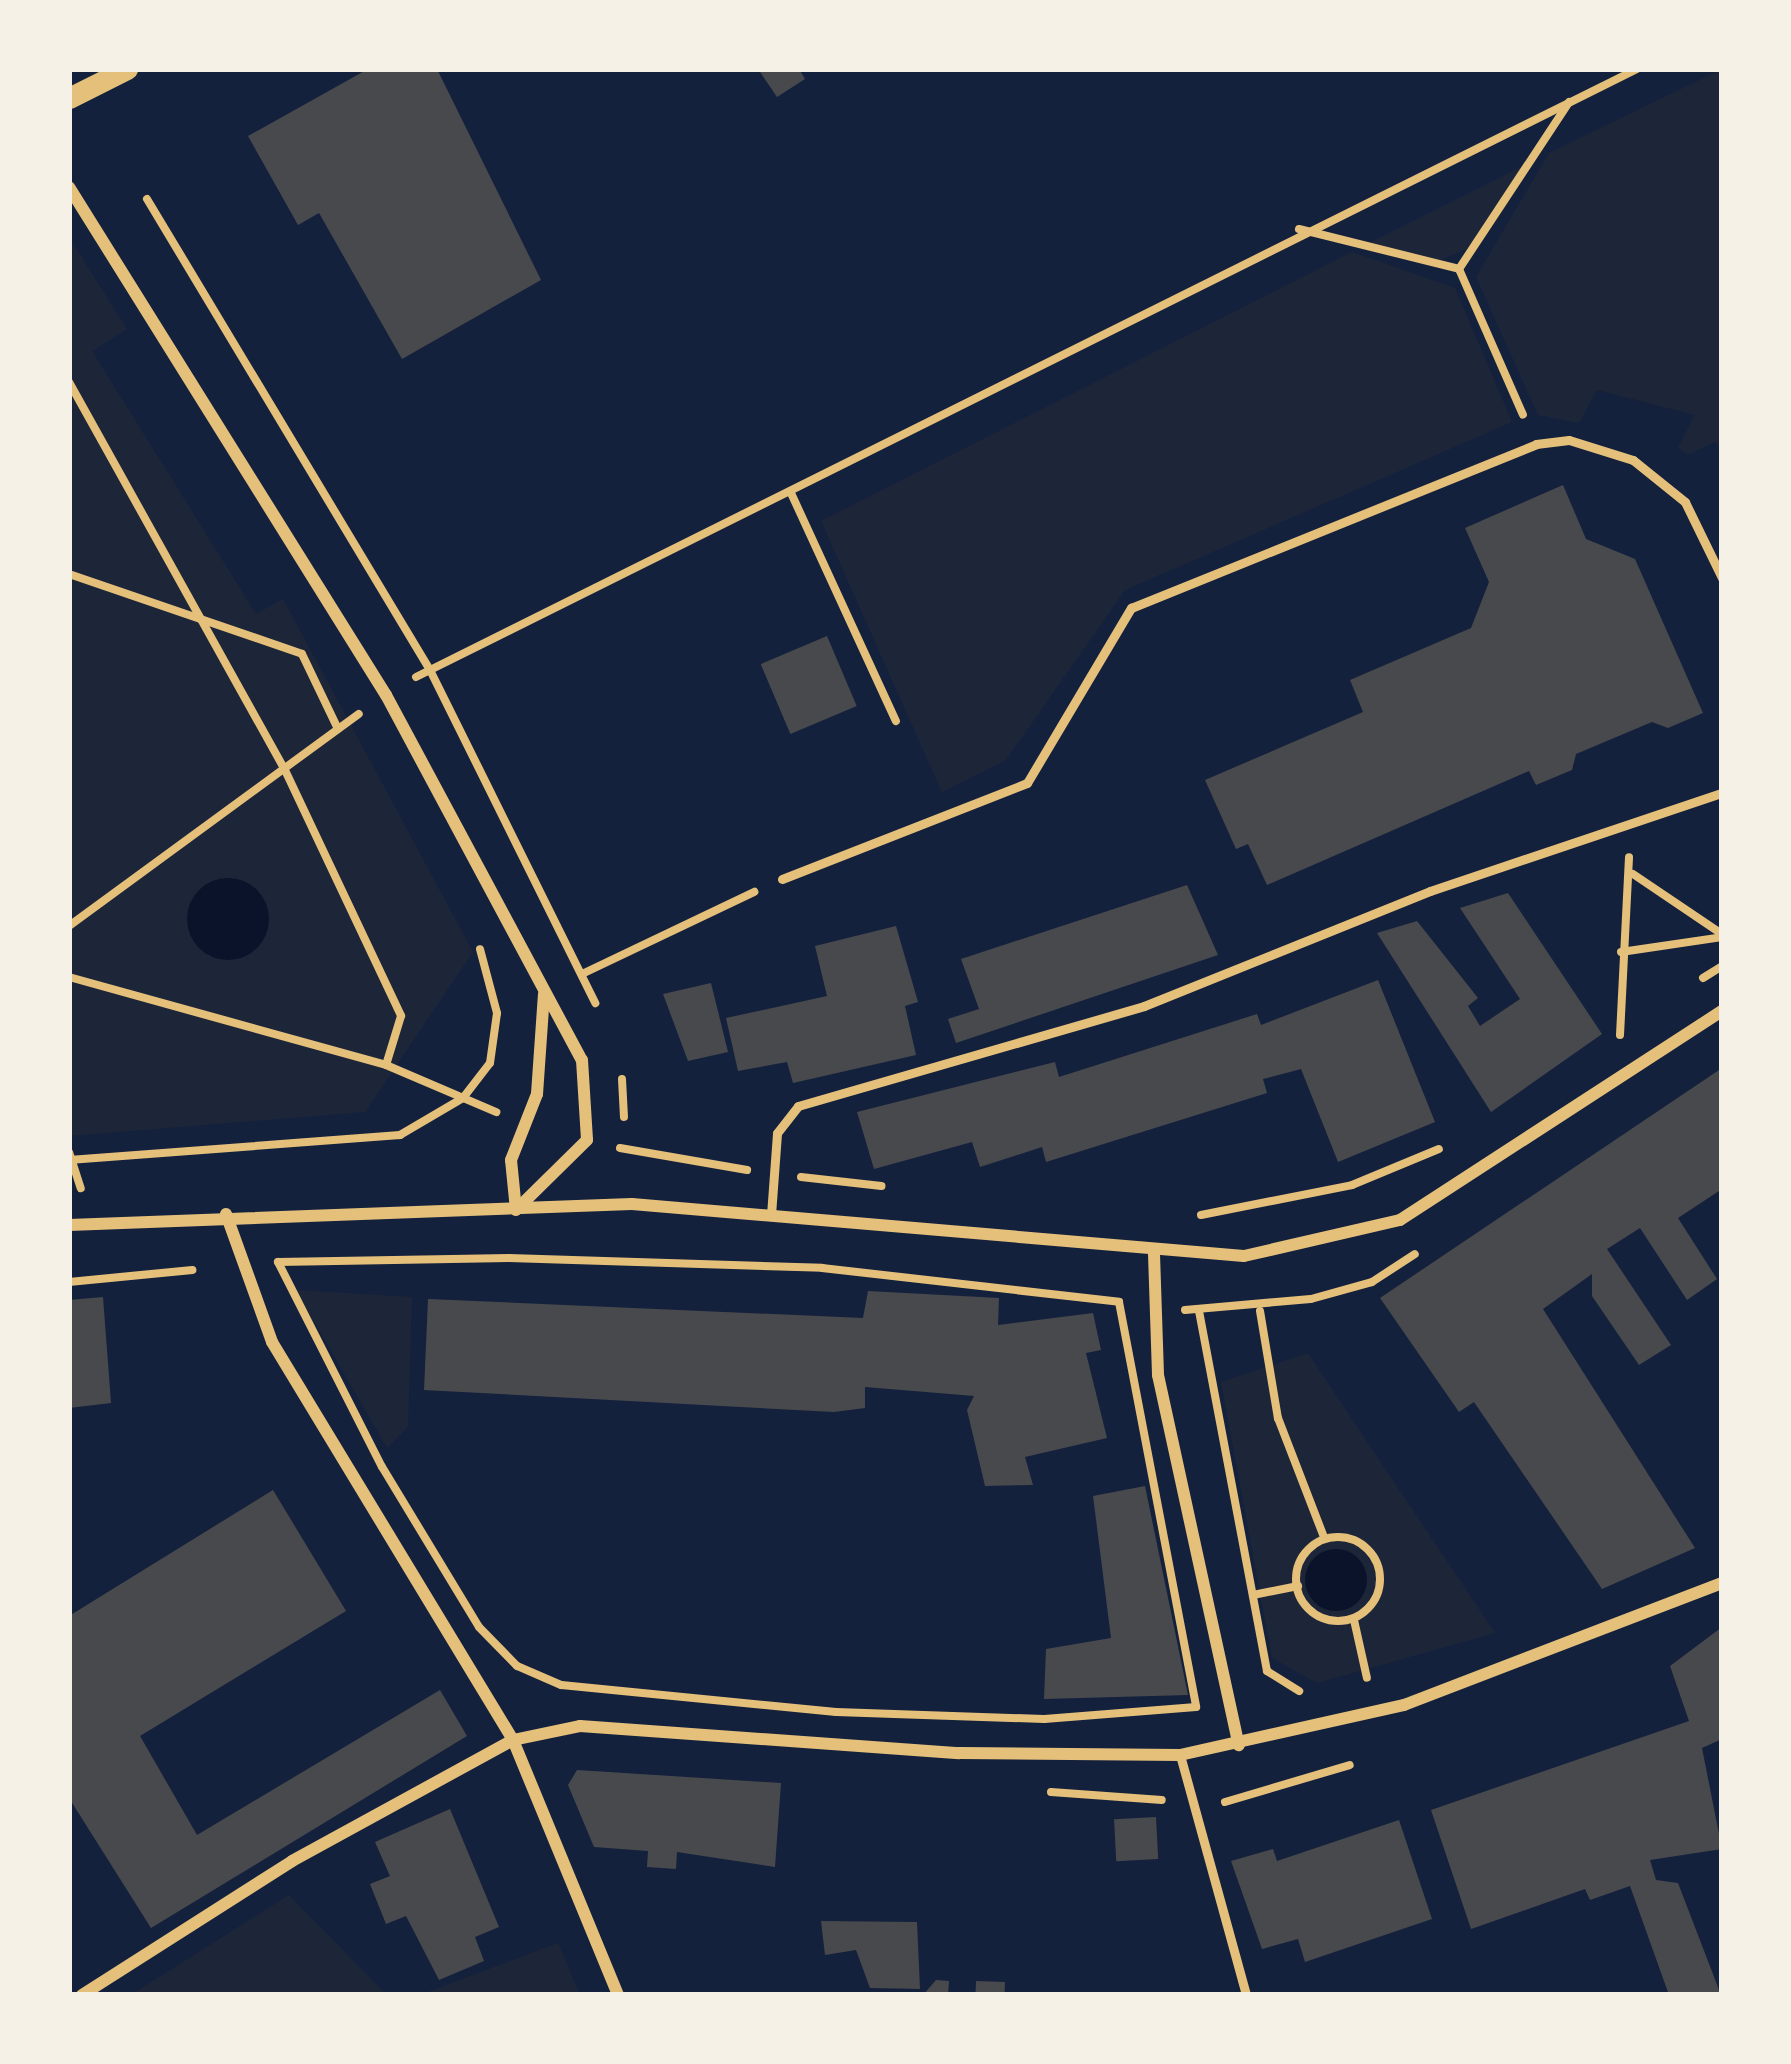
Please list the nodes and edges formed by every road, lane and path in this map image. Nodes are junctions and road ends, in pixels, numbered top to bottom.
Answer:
1 (128, 69) edge
2 (1637, 69) edge
3 (69, 98) edge
4 (1570, 99) junction
5 (69, 187) edge
6 (147, 199) dead end
7 (1299, 229) junction
8 (1460, 269) junction
9 (69, 382) edge
10 (1536, 444) junction
11 (791, 494) junction
12 (69, 574) edge
13 (1722, 578) edge
14 (203, 621) junction
15 (430, 670) junction
16 (416, 676) dead end
17 (896, 722) dead end
18 (338, 729) junction
19 (370, 732) dead end
20 (284, 768) junction
21 (1722, 793) edge
22 (1627, 844) dead end
23 (1633, 874) junction
24 (782, 879) joint
25 (69, 926) edge
26 (1722, 936) edge
27 (476, 938) dead end
28 (1621, 952) junction
29 (1722, 966) edge
30 (582, 974) junction
31 (69, 977) edge
32 (1688, 989) dead end
33 (544, 992) junction
34 (1722, 1010) edge
35 (600, 1015) dead end
36 (1636, 1024) dead end
37 (1619, 1035) junction
38 (1602, 1047) dead end
39 (619, 1056) dead end
40 (386, 1065) junction
41 (463, 1098) junction
42 (502, 1114) dead end
43 (1452, 1142) dead end
44 (612, 1147) dead end
45 (624, 1149) junction
46 (72, 1157) edge
47 (753, 1171) dead end
48 (81, 1188) dead end
49 (516, 1210) junction
50 (226, 1214) junction
51 (771, 1215) junction
52 (1179, 1215) dead end
53 (69, 1225) edge
54 (1154, 1254) junction
55 (88, 1268) dead end
56 (192, 1270) dead end
57 (1067, 1278) dead end
58 (89, 1280) junction
59 (69, 1282) edge
60 (1066, 1291) junction
61 (1178, 1310) dead end
62 (1199, 1311) junction
63 (1324, 1538) junction
64 (1722, 1583) edge
65 (1298, 1586) junction
66 (1252, 1594) junction
67 (1354, 1620) junction
68 (1371, 1677) dead end
69 (1312, 1690) dead end
70 (513, 1740) junction
71 (1239, 1745) junction
72 (1180, 1755) junction
73 (82, 1995) edge
74 (618, 1995) edge
75 (1246, 1995) edge

1 - 3 street
2 - 4 path
4 - 7 path
4 - 8 path
5 - 33 street
6 - 15 path
7 - 8 path
7 - 11 path
8 - 10 path
9 - 14 path
10 - 13 lane
10 - 24 lane
11 - 15 path
11 - 17 path
12 - 14 path
14 - 18 path
14 - 20 path
15 - 16 path
15 - 30 path
18 - 19 path
18 - 20 path
20 - 25 path
20 - 40 path
21 - 51 lane
22 - 23 path
23 - 26 path
23 - 28 path
24 - 30 path
26 - 28 path
27 - 41 path
28 - 37 path
29 - 32 path
30 - 35 path
31 - 40 path
33 - 49 street
33 - 49 street
34 - 54 street
36 - 37 path
37 - 38 path
39 - 45 path
40 - 41 path
41 - 42 path
41 - 46 path
43 - 52 path
44 - 45 path
45 - 47 path
46 - 48 path
49 - 50 street
49 - 51 street
50 - 53 street
50 - 70 street
51 - 54 street
54 - 71 street
55 - 58 path
56 - 58 path
57 - 60 path
58 - 59 path
60 - 60 path
61 - 62 path
62 - 63 path
62 - 66 path
63 - 65 path
63 - 67 path
64 - 71 street
65 - 66 path
65 - 67 path
66 - 69 path
67 - 68 path
70 - 72 street
70 - 73 street
70 - 74 street
71 - 72 street
72 - 75 lane

